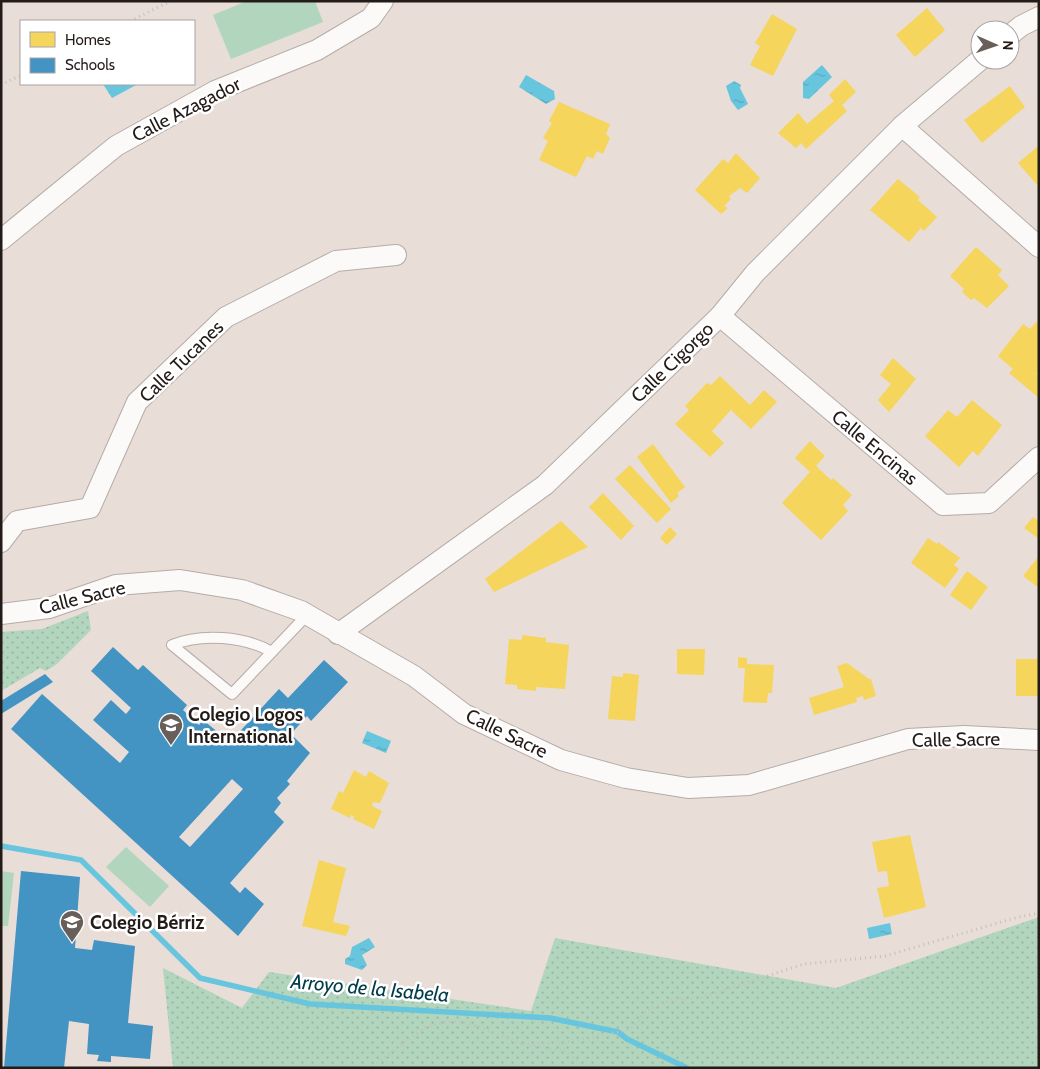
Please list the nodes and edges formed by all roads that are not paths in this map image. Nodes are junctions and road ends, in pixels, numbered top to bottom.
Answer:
1 (383, 1) edge
2 (1039, 17) edge
3 (1020, 26) edge
4 (970, 68) edge
5 (902, 126) junction
6 (1, 240) edge
7 (1039, 247) edge
8 (396, 255) dead end
9 (720, 316) junction
10 (1039, 457) edge
11 (1, 542) edge
12 (1, 614) edge
13 (307, 615) junction
14 (338, 634) junction
15 (272, 652) junction
16 (1039, 740) edge

1 - 6 street, Calle Azagador
2 - 3 street
4 - 5 street, Calle Cigorgo
5 - 7 street
5 - 9 street, Calle Cigorgo
8 - 11 street, Calle Tucanes
9 - 10 street, Calle Encinas
9 - 14 street, Calle Cigorgo
12 - 13 street, Calle Sacre
13 - 14 street, Calle Sacre
13 - 15 lane
14 - 16 street, Calle Sacre
15 - 15 lane

